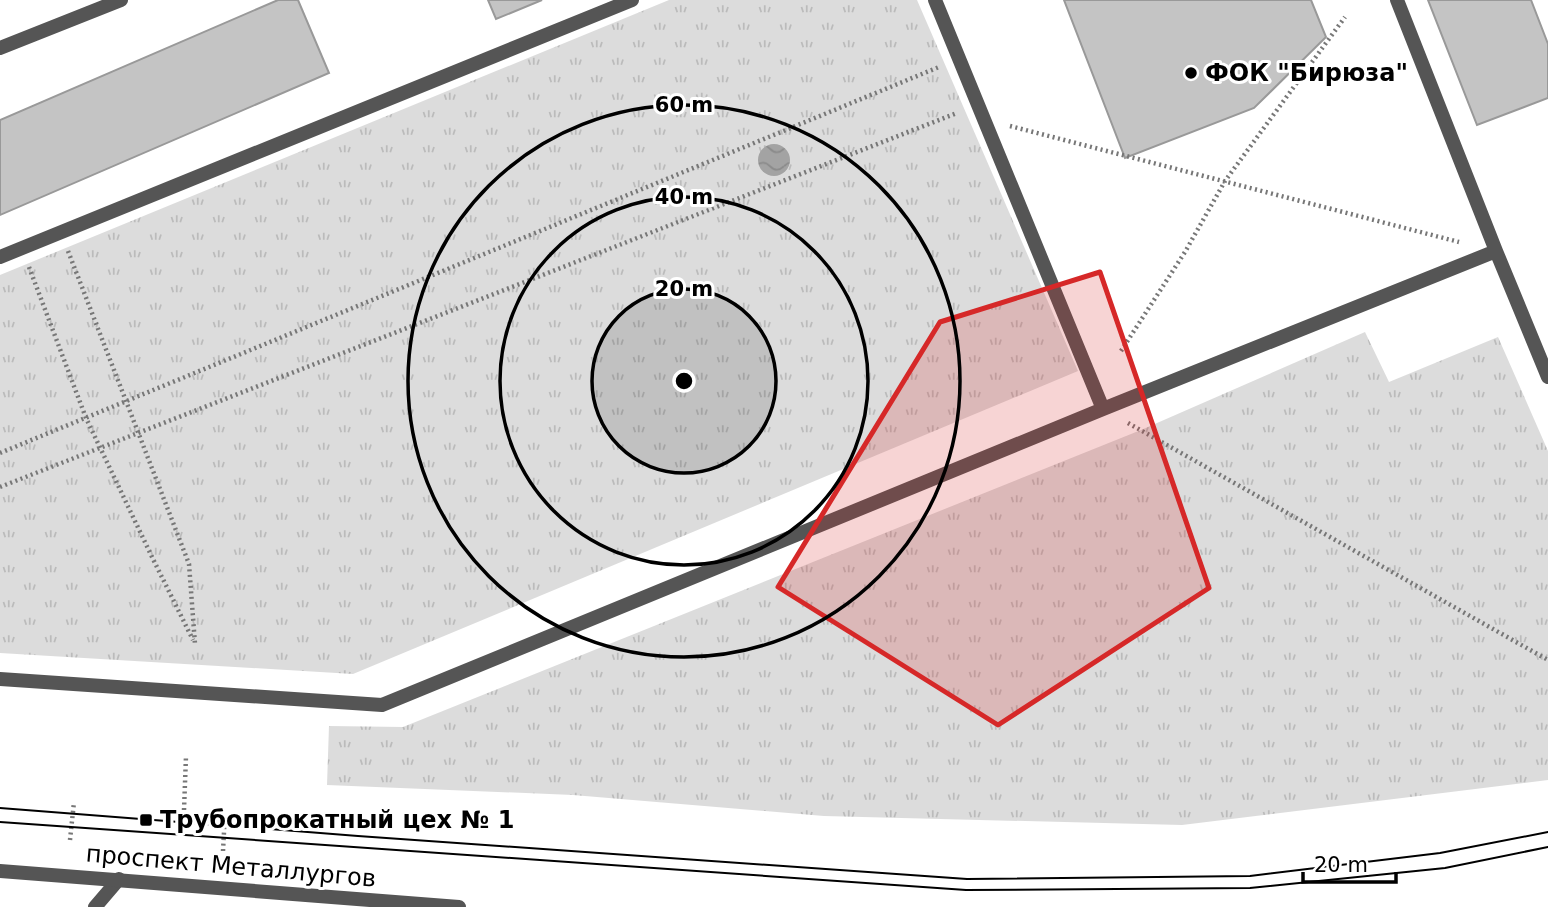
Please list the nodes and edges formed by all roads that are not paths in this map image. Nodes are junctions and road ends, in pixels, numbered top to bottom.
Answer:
1 (121, 0) edge
2 (632, 0) edge
3 (936, 0) edge
4 (1397, 0) edge
5 (0, 48) edge
6 (1496, 251) junction
7 (0, 257) edge
8 (1545, 363) edge
9 (1548, 377) edge
10 (1103, 409) junction
11 (0, 679) edge
12 (0, 871) edge
13 (119, 879) junction
14 (95, 907) edge
15 (459, 907) edge

1 - 5 street
2 - 7 street
3 - 10 street
4 - 6 street
6 - 8 street
6 - 10 street
8 - 9 street
10 - 11 street
12 - 13 street, проспект Металлургов
13 - 14 street
13 - 15 street, проспект Металлургов

